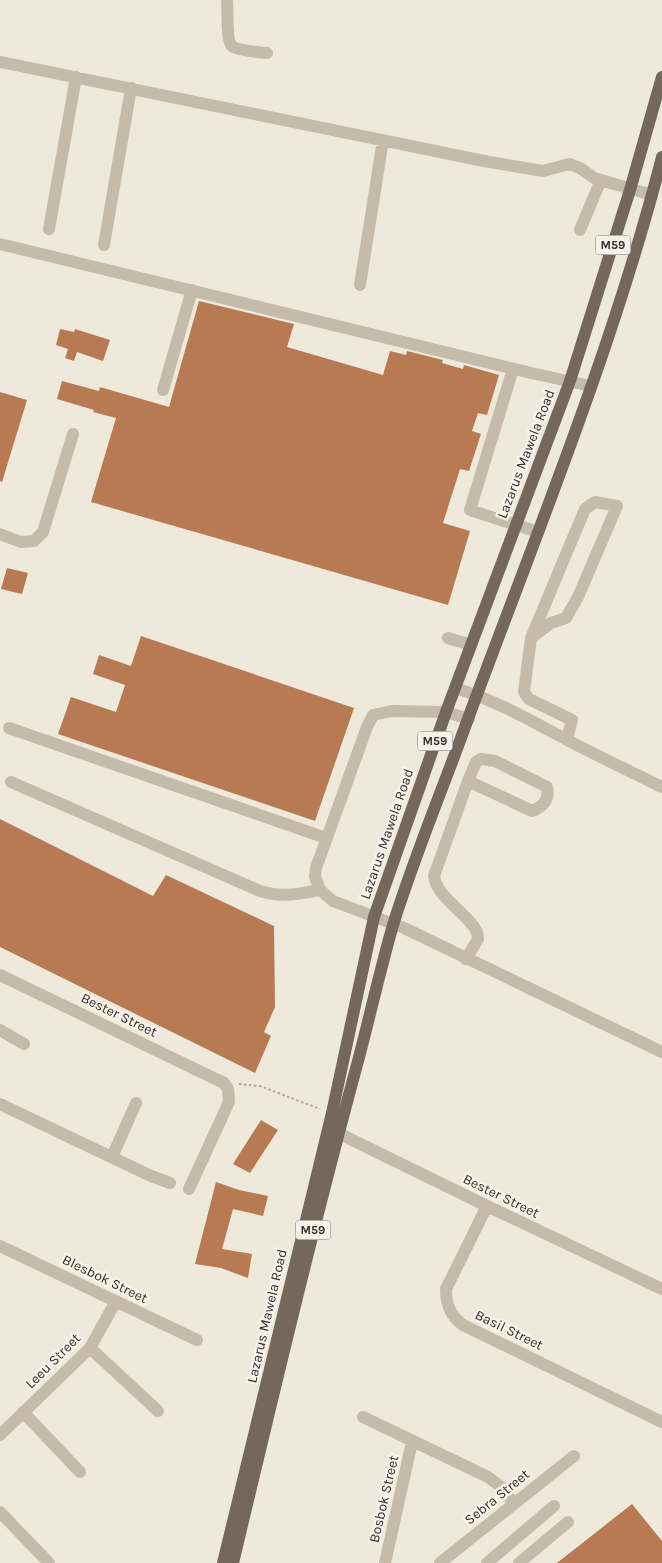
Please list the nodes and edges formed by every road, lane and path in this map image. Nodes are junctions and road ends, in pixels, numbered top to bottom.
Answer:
1 (228, 0) edge
2 (267, 53) dead end
3 (0, 62) edge
4 (76, 77) junction
5 (662, 77) edge
6 (131, 88) junction
7 (383, 140) junction
8 (662, 157) edge
9 (601, 180) junction
10 (630, 190) junction
11 (652, 195) junction
12 (49, 229) dead end
13 (580, 230) dead end
14 (0, 244) edge
15 (104, 244) dead end
16 (360, 285) dead end
17 (192, 290) junction
18 (514, 369) junction
19 (570, 381) junction
20 (591, 386) junction
21 (163, 390) dead end
22 (73, 434) dead end
23 (516, 524) junction
24 (538, 532) junction
25 (0, 534) edge
26 (448, 638) dead end
27 (531, 638) junction
28 (471, 645) junction
29 (455, 688) junction
30 (477, 695) junction
31 (446, 712) junction
32 (469, 719) junction
33 (9, 728) dead end
34 (567, 740) junction
35 (468, 781) junction
36 (11, 782) dead end
37 (662, 787) edge
38 (326, 838) junction
39 (320, 890) junction
40 (374, 916) junction
41 (394, 924) junction
42 (466, 959) junction
43 (0, 975) edge
44 (0, 1030) edge
45 (24, 1044) dead end
46 (662, 1052) edge
47 (224, 1083) junction
48 (136, 1103) dead end
49 (0, 1104) edge
50 (332, 1113) junction
51 (333, 1132) junction
52 (112, 1157) junction
53 (170, 1183) dead end
54 (189, 1189) dead end
55 (487, 1206) junction
56 (0, 1246) edge
57 (662, 1289) edge
58 (116, 1301) junction
59 (197, 1340) dead end
60 (90, 1348) junction
61 (158, 1411) dead end
62 (23, 1412) junction
63 (363, 1418) dead end
64 (662, 1422) edge
65 (0, 1435) edge
66 (412, 1442) junction
67 (574, 1456) dead end
68 (80, 1472) dead end
69 (514, 1503) junction
70 (554, 1506) dead end
71 (0, 1512) edge
72 (568, 1522) dead end
73 (49, 1563) edge
74 (222, 1563) edge
75 (233, 1563) edge
76 (385, 1563) edge
77 (440, 1563) edge
78 (487, 1563) edge
79 (519, 1563) edge

1 - 2 street
3 - 4 street
4 - 6 street
4 - 12 street
5 - 10 main road, Lazarus Mawela Road / M59
6 - 7 street
6 - 15 street
7 - 9 street
7 - 16 street
8 - 11 main road, Lazarus Mawela Road / M59
9 - 10 street
9 - 13 street
10 - 11 street
10 - 19 main road, Lazarus Mawela Road / M59
11 - 20 main road, Lazarus Mawela Road / M59
14 - 17 street
17 - 18 street
17 - 21 street
18 - 19 street
18 - 23 street
19 - 20 street
19 - 23 main road, Lazarus Mawela Road / M59
20 - 24 main road, Lazarus Mawela Road / M59
22 - 25 street
23 - 24 street
23 - 28 main road, Lazarus Mawela Road / M59
24 - 30 main road, Lazarus Mawela Road / M59
26 - 28 street
27 - 27 street
27 - 34 street
28 - 29 main road, Lazarus Mawela Road / M59
29 - 30 street
29 - 31 main road, Lazarus Mawela Road / M59
30 - 32 main road, Lazarus Mawela Road / M59
30 - 34 street
31 - 32 street
31 - 38 street
31 - 40 main road, Lazarus Mawela Road / M59
32 - 41 main road, Lazarus Mawela Road / M59
33 - 38 street
34 - 37 street
35 - 35 street
35 - 42 street
36 - 39 street
38 - 39 street
39 - 40 street
40 - 41 street
40 - 50 main road, Lazarus Mawela Road / M59
41 - 42 street
41 - 51 main road, Lazarus Mawela Road / M59
42 - 46 street
43 - 47 street, Bester Street
44 - 45 street
47 - 50 path
47 - 54 street
48 - 52 street
49 - 52 street
50 - 51 main road, Lazarus Mawela Road / M59
51 - 55 street, Bester Street
51 - 74 main road, Lazarus Mawela Road / M59
51 - 75 main road, Lazarus Mawela Road / M59
52 - 53 street
55 - 57 street, Bester Street
55 - 64 street, Basil Street
56 - 58 street, Blesbok Street
58 - 59 street, Blesbok Street
58 - 60 street, Leeu Street
60 - 61 street
60 - 62 street, Leeu Street
62 - 65 street, Leeu Street
62 - 68 street
63 - 66 street
66 - 69 street
66 - 76 street, Bosbok Street
67 - 69 street, Sebra Street
69 - 77 street, Sebra Street
70 - 78 street
71 - 73 street
72 - 79 street

